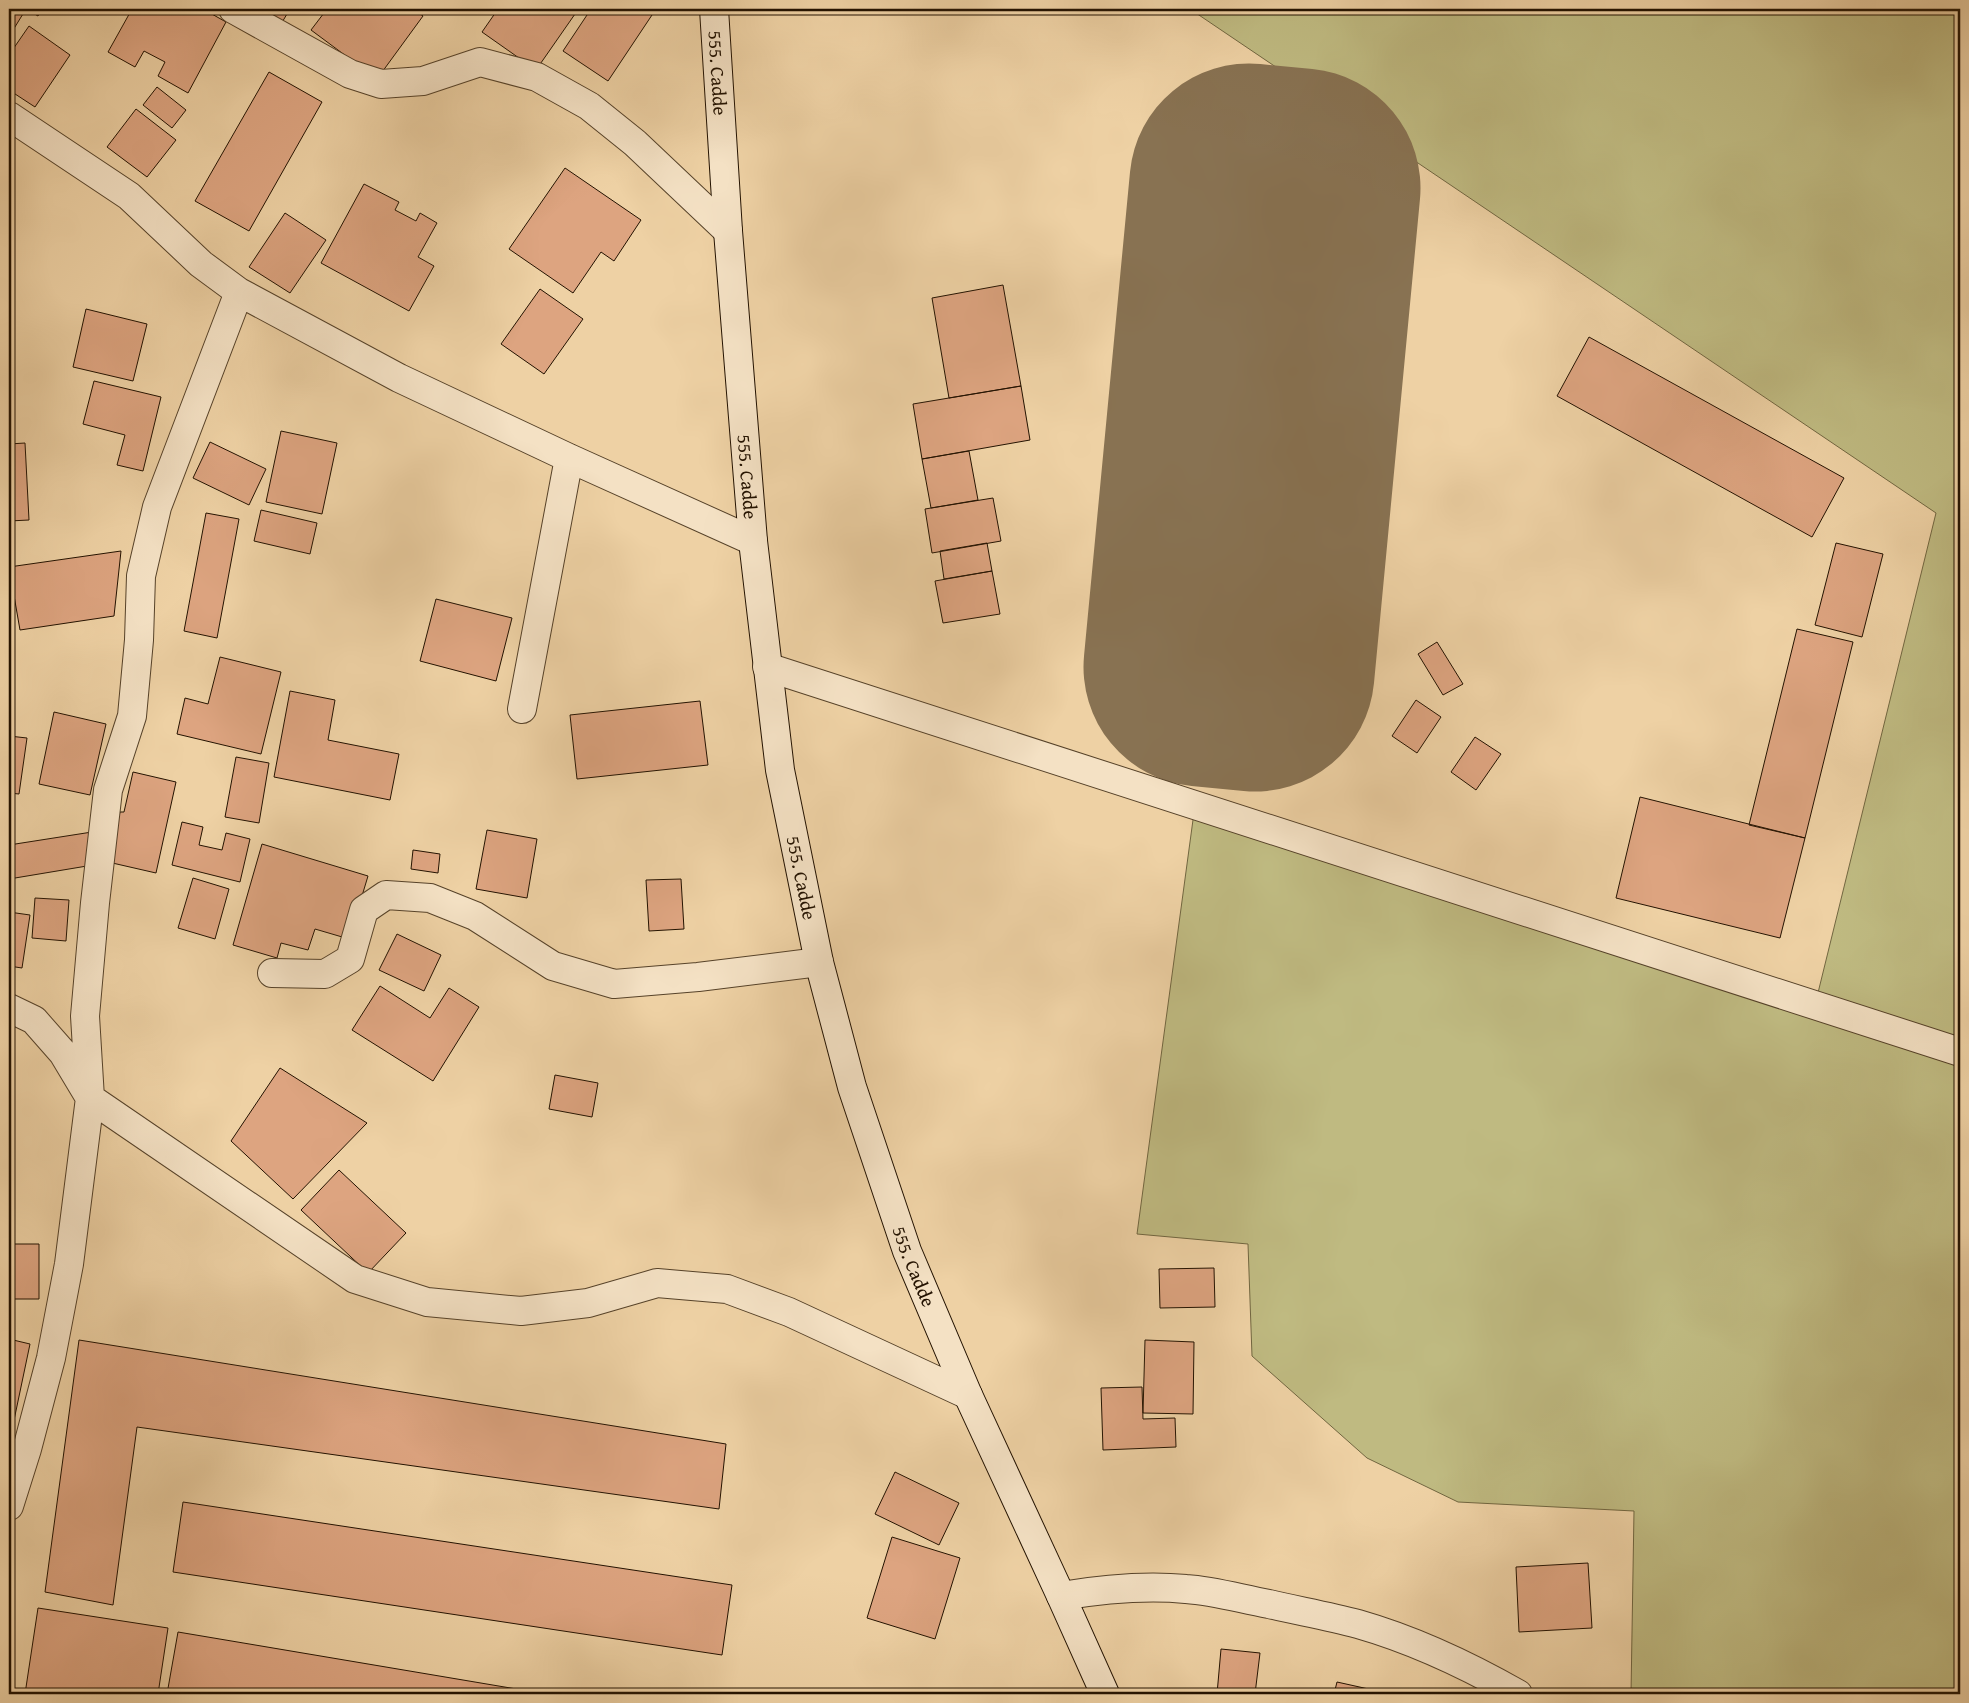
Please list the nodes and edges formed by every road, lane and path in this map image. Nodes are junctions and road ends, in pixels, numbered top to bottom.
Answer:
1 (232, 9) edge
2 (714, 9) edge
3 (9, 116) edge
4 (728, 232) junction
5 (238, 292) junction
6 (569, 458) junction
7 (753, 541) junction
8 (767, 667) junction
9 (522, 709) dead end
10 (819, 962) junction
11 (272, 973) dead end
12 (9, 1008) edge
13 (1960, 1052) edge
14 (90, 1098) junction
15 (968, 1395) junction
16 (18, 1447) edge
17 (9, 1506) edge
18 (1062, 1596) junction
19 (1105, 1694) edge
20 (1518, 1694) edge

1 - 4 street
2 - 4 street, 555. Cadde
3 - 5 street
4 - 7 street, 555. Cadde
5 - 6 street
5 - 14 street
6 - 7 street
6 - 9 street
7 - 8 street, 555. Cadde
8 - 10 street, 555. Cadde
8 - 13 street
10 - 11 street
10 - 15 street, 555. Cadde
12 - 14 street
14 - 15 street
14 - 16 street
15 - 18 street, 555. Cadde
16 - 17 street
18 - 19 street, 555. Cadde
18 - 20 street

